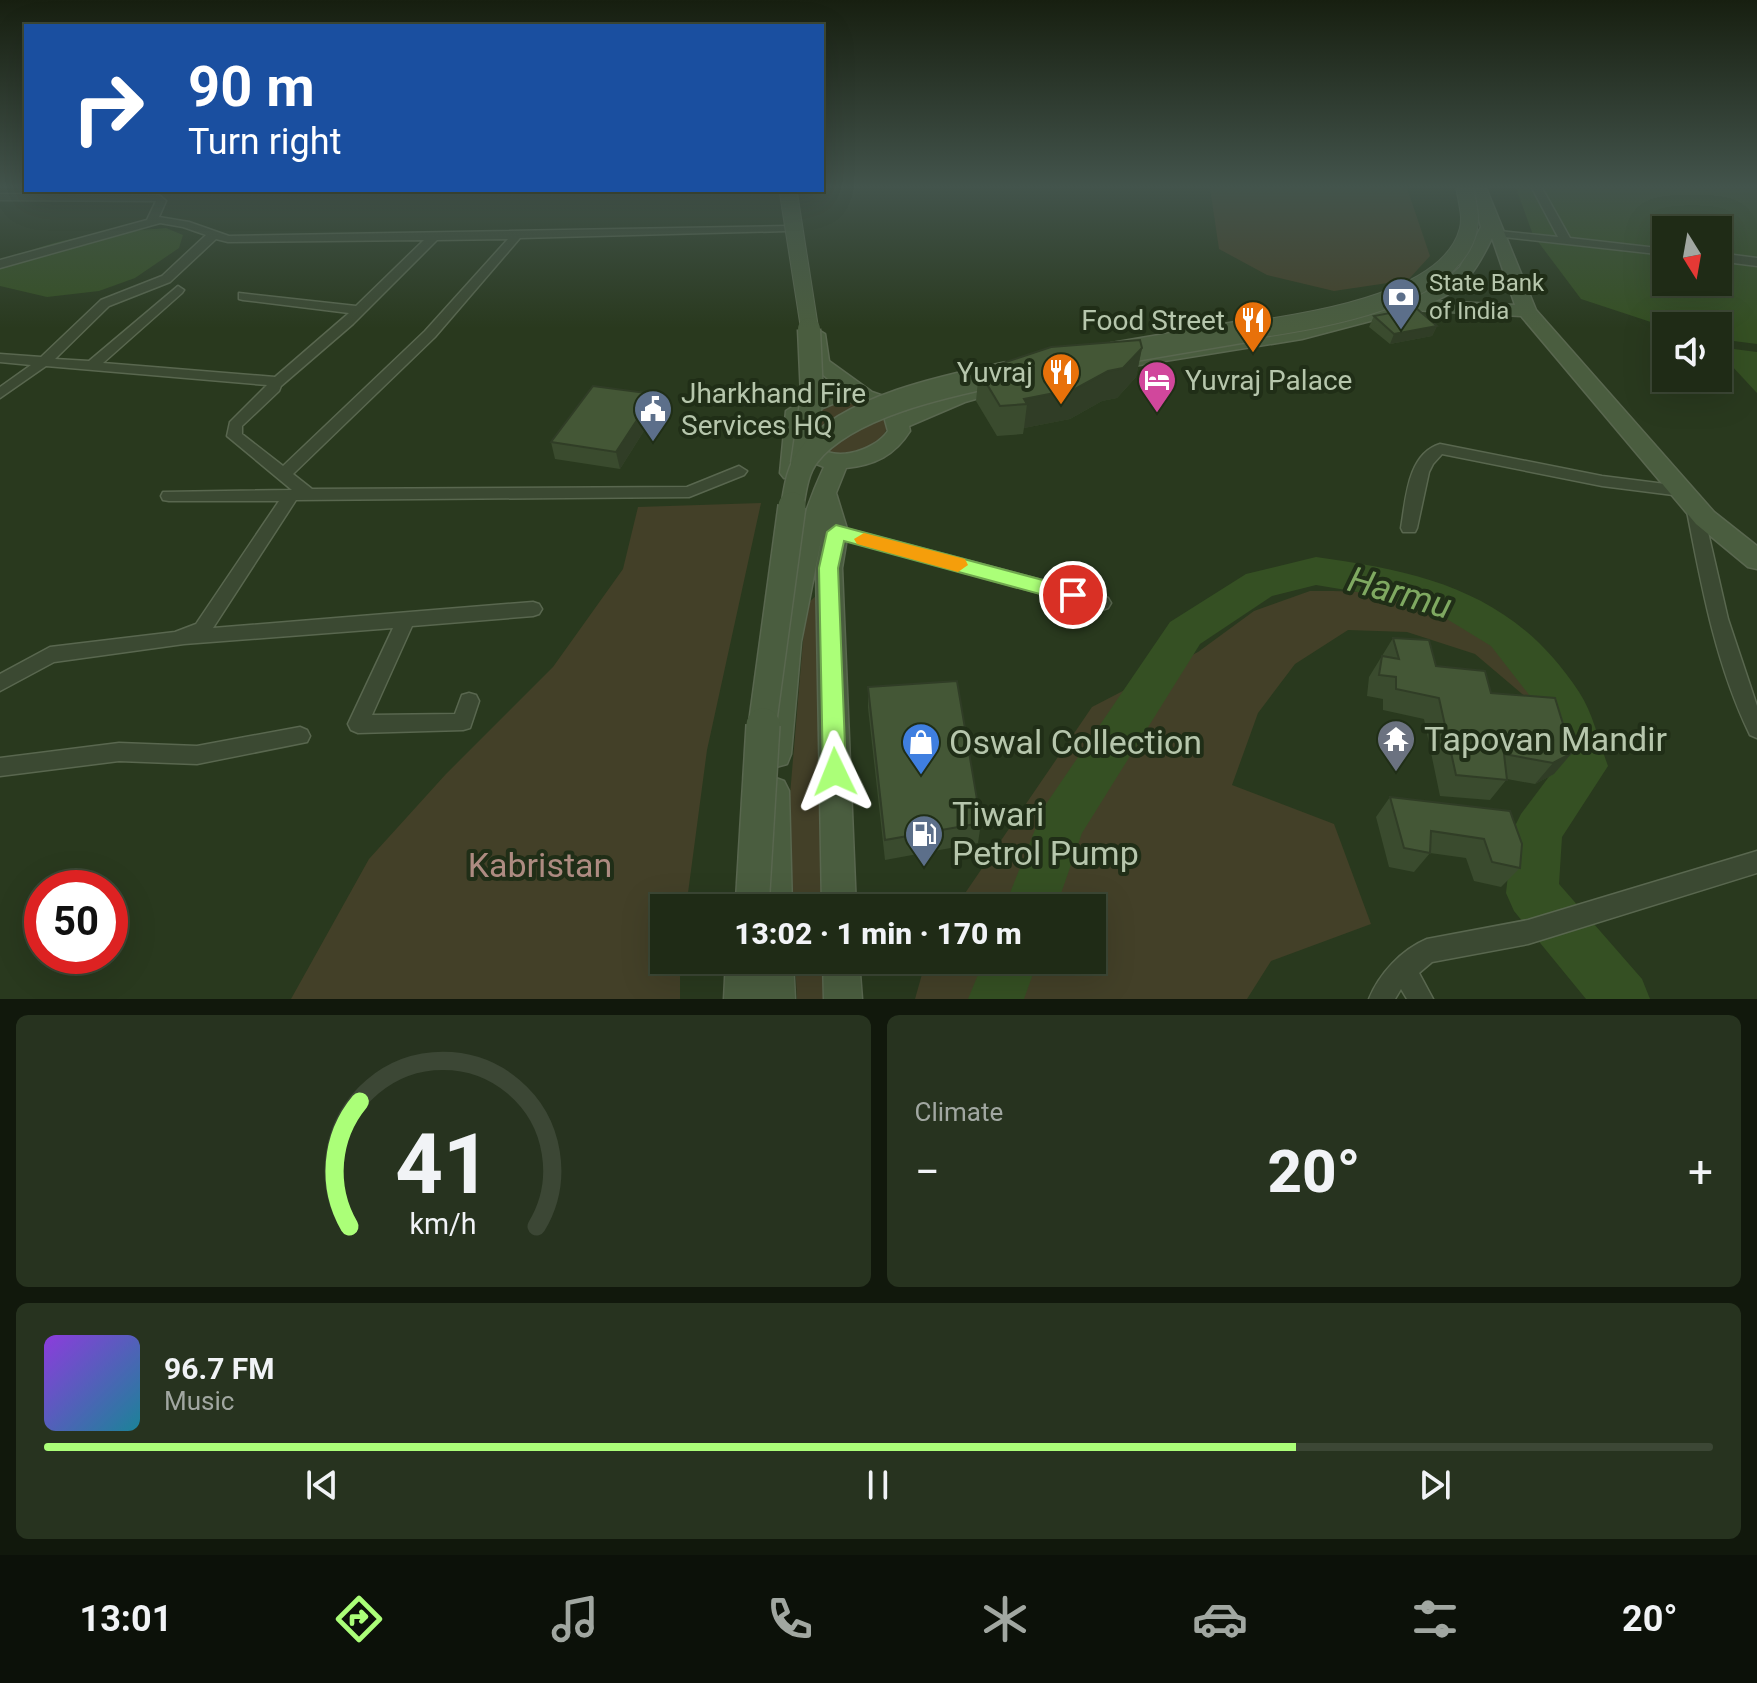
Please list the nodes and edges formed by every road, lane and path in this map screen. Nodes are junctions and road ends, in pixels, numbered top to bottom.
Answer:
1 (1499, 234) edge
2 (107, 235) edge
3 (209, 235) edge
4 (517, 235) junction
5 (532, 235) edge
6 (787, 235) edge
7 (795, 235) edge
8 (802, 235) edge
9 (1478, 235) edge
10 (1485, 235) edge
11 (1505, 235) edge
12 (1563, 235) edge
13 (212, 236) junction
14 (434, 236) junction
15 (1566, 241) junction
16 (1652, 250) edge
17 (1732, 259) edge
18 (1757, 262) edge
19 (0, 264) edge
20 (178, 290) dead end
21 (243, 296) dead end
22 (1410, 305) junction
23 (358, 310) junction
24 (1527, 311) junction
25 (0, 358) edge
26 (47, 359) junction
27 (95, 363) junction
28 (1030, 371) junction
29 (276, 383) junction
30 (0, 394) edge
31 (869, 398) junction
32 (798, 411) junction
33 (900, 422) junction
34 (838, 461) junction
35 (802, 464) junction
36 (739, 471) dead end
37 (283, 475) junction
38 (823, 490) junction
39 (300, 495) junction
40 (169, 496) dead end
41 (1688, 499) junction
42 (1409, 528) dead end
43 (836, 532) junction
44 (1757, 560) edge
45 (1102, 603) dead end
46 (533, 609) dead end
47 (406, 620) junction
48 (185, 637) junction
49 (0, 683) edge
50 (469, 701) dead end
51 (1757, 729) edge
52 (300, 736) dead end
53 (0, 767) edge
54 (1757, 862) edge
55 (746, 894) edge
56 (752, 894) edge
57 (763, 894) edge
58 (775, 894) edge
59 (839, 894) edge
60 (1404, 970) junction
61 (744, 974) edge
62 (752, 974) edge
63 (763, 974) edge
64 (775, 974) edge
65 (842, 974) edge
66 (743, 999) edge
67 (752, 999) edge
68 (764, 999) edge
69 (776, 999) edge
70 (843, 999) edge
71 (1381, 999) edge
72 (1421, 999) edge

1 - 24 main road
2 - 19 street
3 - 13 street
4 - 5 street
4 - 14 street
4 - 37 street
6 - 32 main road
7 - 35 main road, bridge
8 - 31 main road
9 - 22 main road, bridge
10 - 22 main road
11 - 15 street
12 - 15 street
13 - 14 street
13 - 26 street
14 - 23 street
15 - 16 street
17 - 18 street
20 - 27 street
21 - 23 street
22 - 24 main road
23 - 29 street
24 - 41 main road
25 - 26 street
26 - 27 street
26 - 30 street
27 - 29 street
28 - 31 main road
28 - 33 main road
28 - 35 main road, bridge
28 - 57 main road
29 - 37 street
31 - 32 main road
31 - 33 main road
32 - 34 main road
32 - 55 main road
33 - 34 main road
34 - 38 main road
35 - 56 main road, bridge
36 - 39 street
37 - 39 street
38 - 43 main road
38 - 58 main road
39 - 40 street
39 - 48 street
41 - 42 street
41 - 44 main road
41 - 51 street
43 - 45 street
43 - 59 main road
46 - 47 street
47 - 48 street
47 - 50 street
48 - 49 street
52 - 53 street
54 - 60 street
60 - 71 street
60 - 72 street
61 - 66 main road
62 - 67 main road
63 - 68 main road
64 - 69 main road
65 - 70 main road

